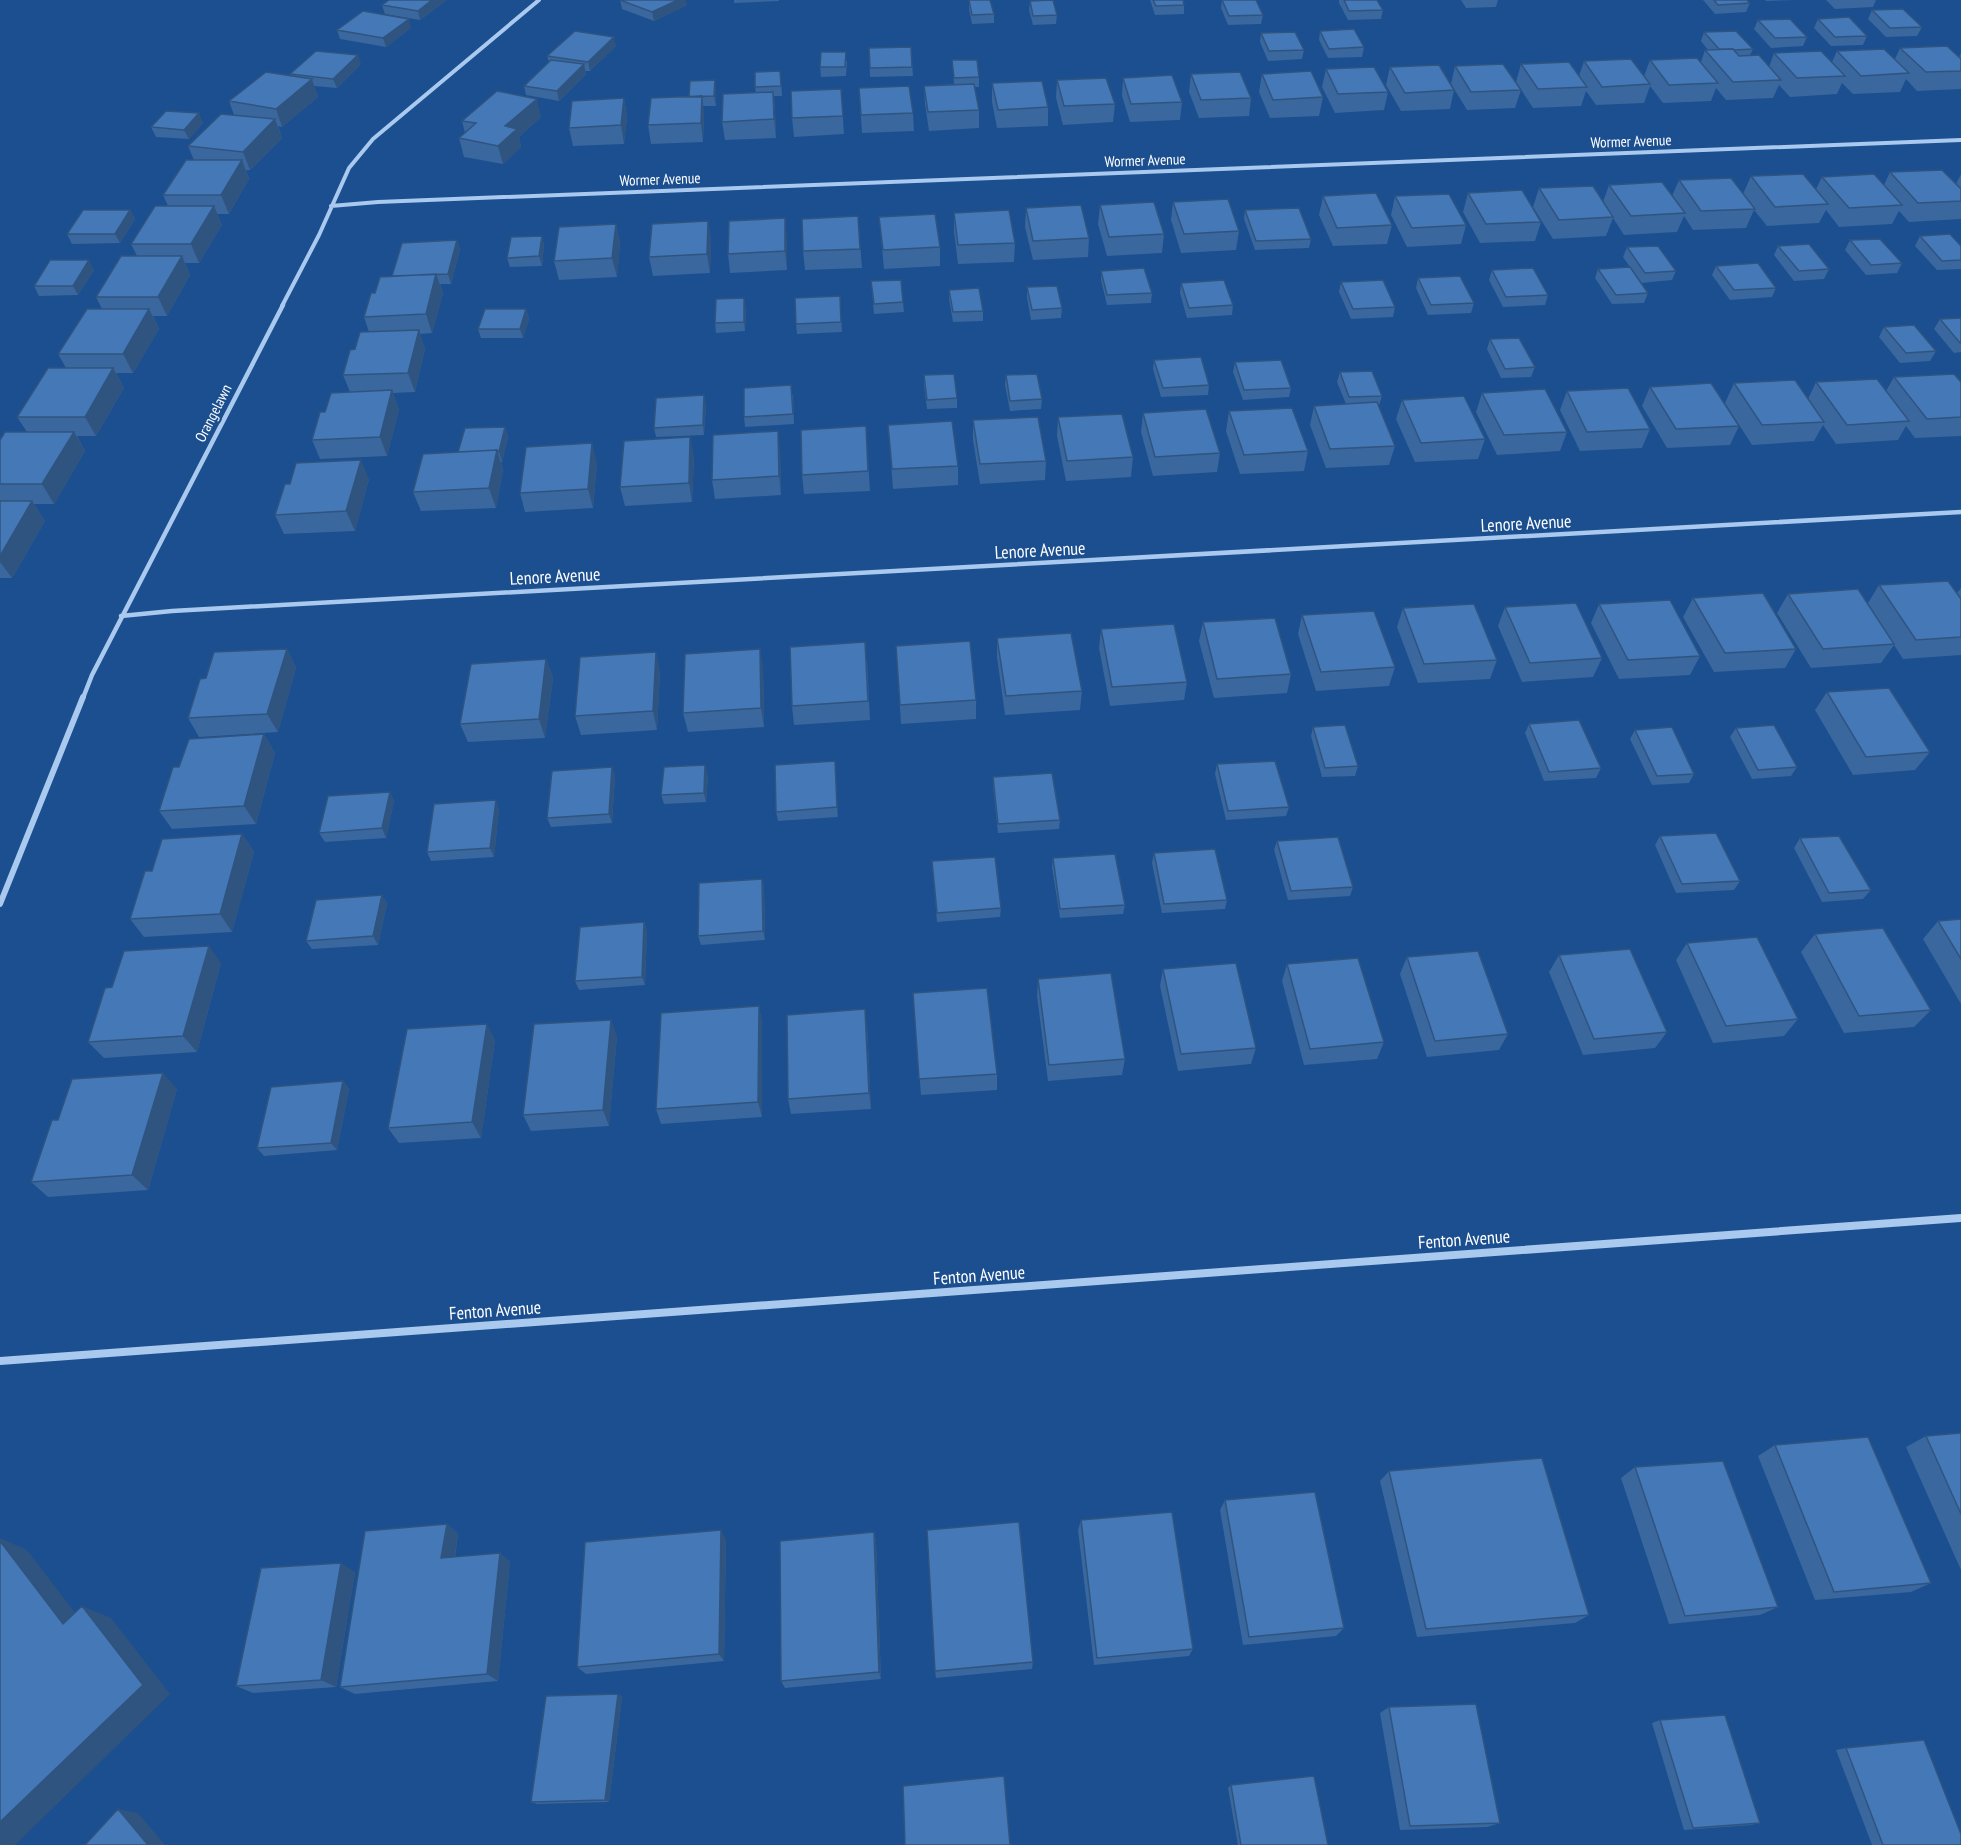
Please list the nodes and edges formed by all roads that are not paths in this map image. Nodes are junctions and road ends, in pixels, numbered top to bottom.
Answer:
1 (539, 0) edge
2 (1961, 140) edge
3 (331, 206) junction
4 (1961, 512) edge
5 (121, 616) junction
6 (0, 904) edge
7 (1961, 1218) edge
8 (0, 1361) edge

1 - 3 street, Orangelawn
2 - 3 street, Wormer Avenue
3 - 5 street, Orangelawn
4 - 5 street, Lenore Avenue
5 - 6 street, Orangelawn
7 - 8 street, Fenton Avenue

